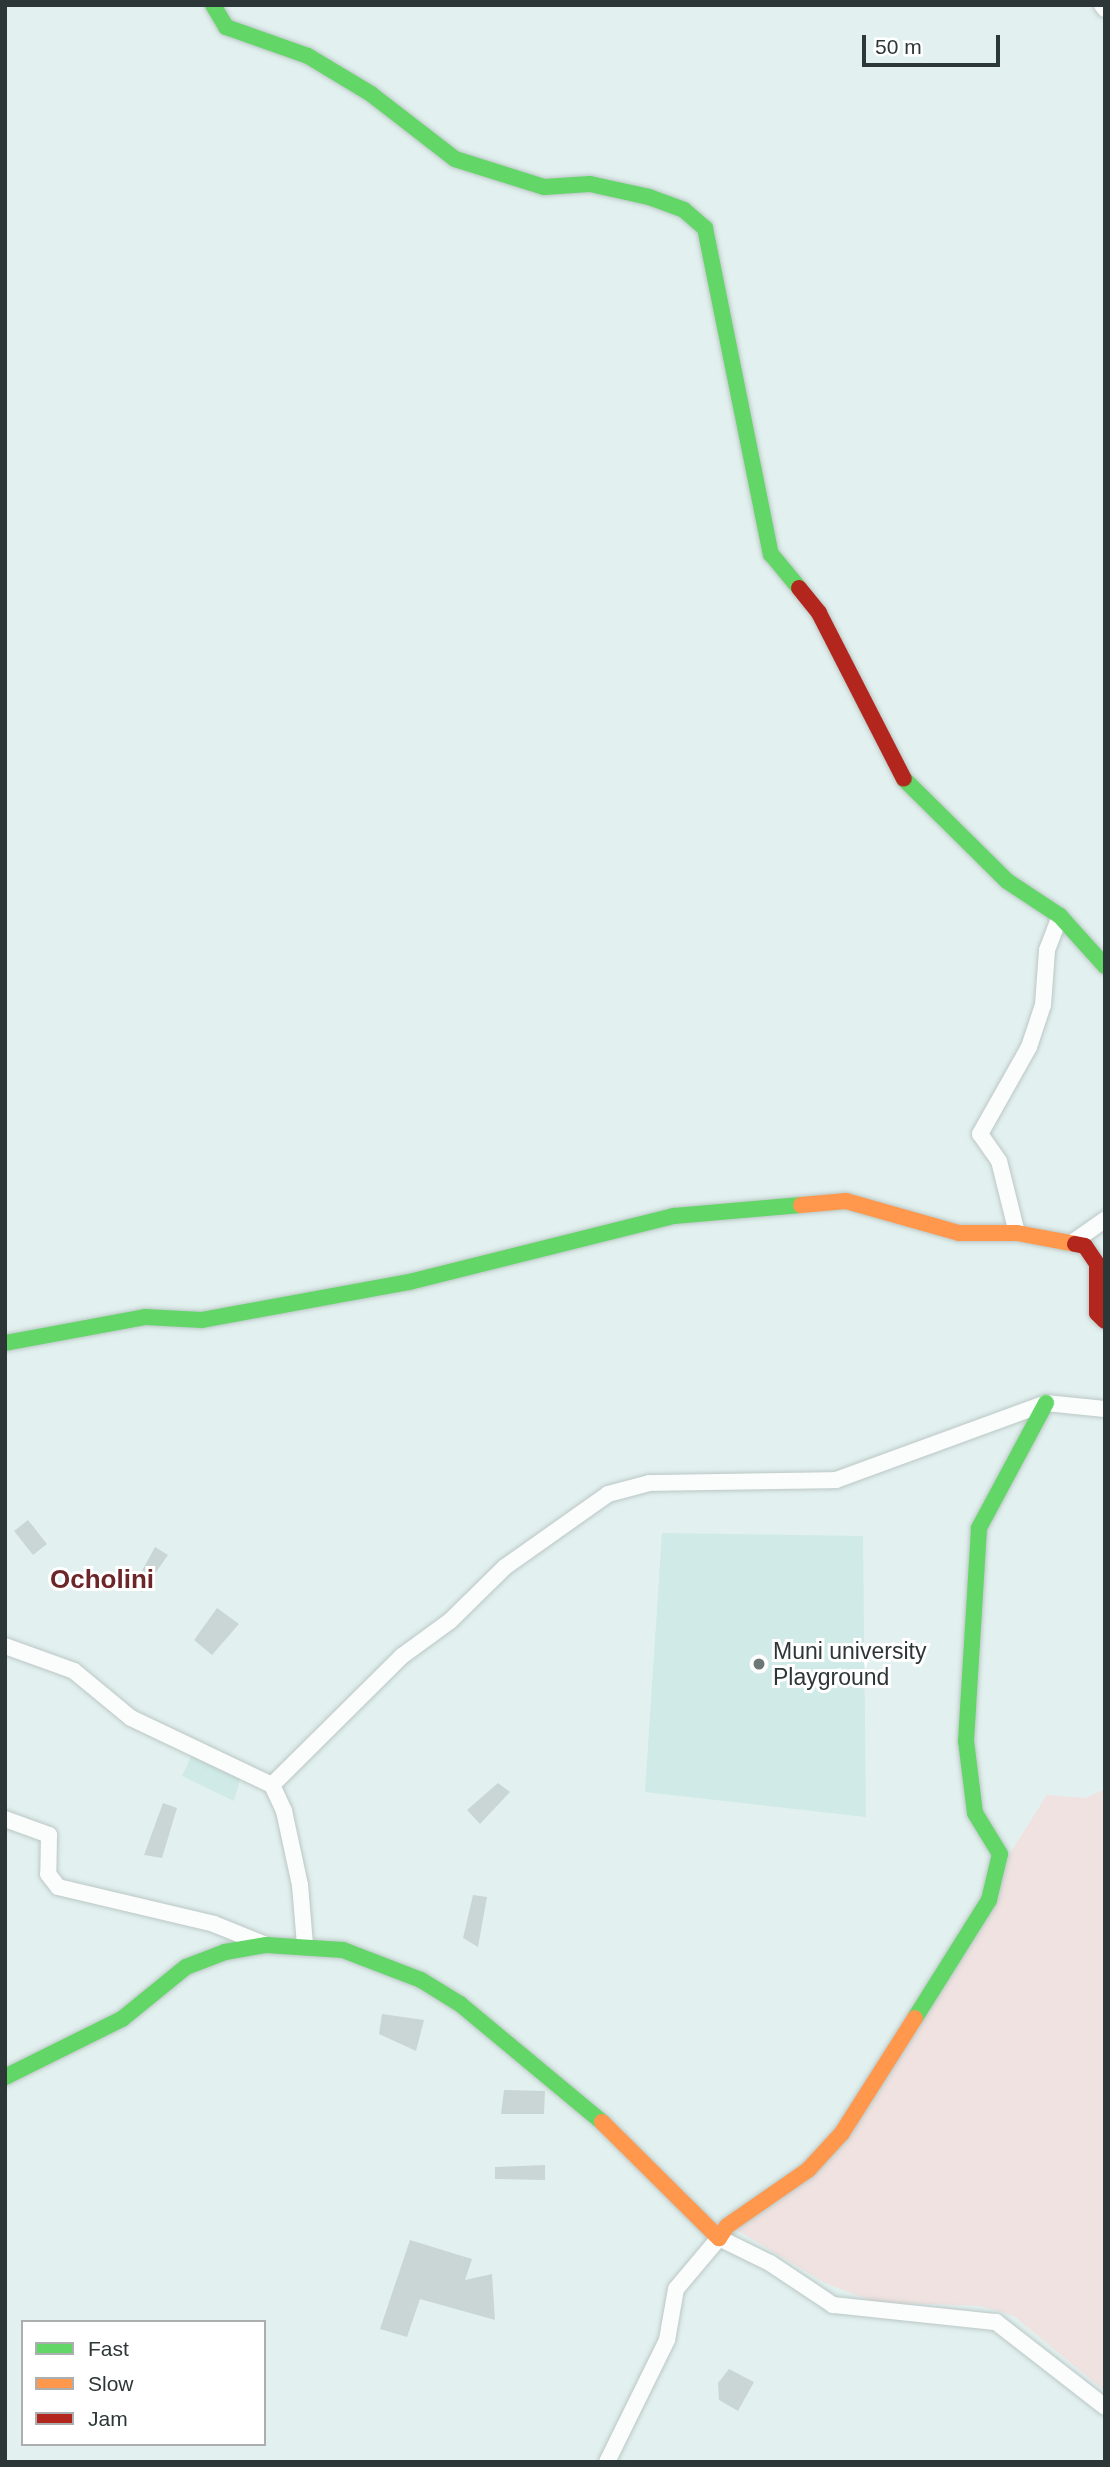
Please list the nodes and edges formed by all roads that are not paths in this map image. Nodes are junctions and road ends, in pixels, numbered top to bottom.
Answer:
1 (213, 5) edge
2 (1060, 916) junction
3 (1105, 967) edge
4 (1105, 1220) edge
5 (1017, 1233) junction
6 (1073, 1242) junction
7 (1105, 1321) edge
8 (5, 1343) edge
9 (1046, 1403) junction
10 (1105, 1409) edge
11 (5, 1646) edge
12 (272, 1785) junction
13 (5, 1819) edge
14 (305, 1944) junction
15 (267, 1945) junction
16 (5, 2077) edge
17 (719, 2238) junction
18 (1105, 2407) edge
19 (607, 2462) edge

1 - 2 street
2 - 3 street
2 - 5 street
4 - 6 street
5 - 6 street
5 - 8 street
6 - 7 street
9 - 10 street
9 - 12 street
9 - 17 street
11 - 12 street
12 - 14 street
13 - 15 street
14 - 15 street
14 - 17 street
15 - 16 street
17 - 18 street
17 - 19 street

